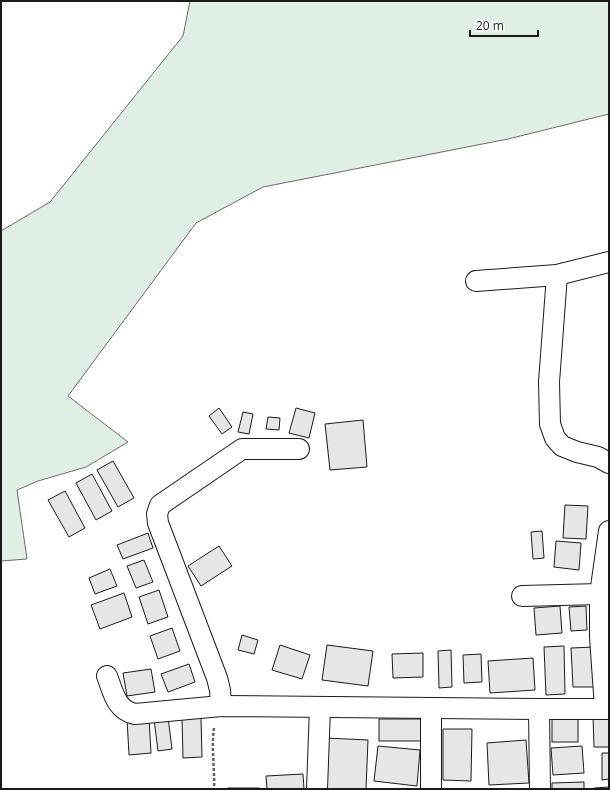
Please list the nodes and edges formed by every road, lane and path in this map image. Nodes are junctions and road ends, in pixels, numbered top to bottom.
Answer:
1 (609, 262) edge
2 (557, 275) junction
3 (476, 281) dead end
4 (299, 449) dead end
5 (609, 463) edge
6 (609, 531) edge
7 (600, 594) junction
8 (522, 596) dead end
9 (107, 676) dead end
10 (221, 706) junction
11 (320, 707) junction
12 (431, 708) junction
13 (607, 708) edge
14 (539, 709) junction
15 (214, 789) edge
16 (317, 789) edge
17 (431, 789) edge
18 (540, 789) edge

1 - 2 street
2 - 3 street
2 - 5 street
4 - 10 street
6 - 7 street
7 - 8 street
7 - 13 street
9 - 10 street
10 - 11 street
10 - 15 path
11 - 12 street
11 - 16 street
12 - 14 street
12 - 17 street
13 - 14 street
14 - 18 street

